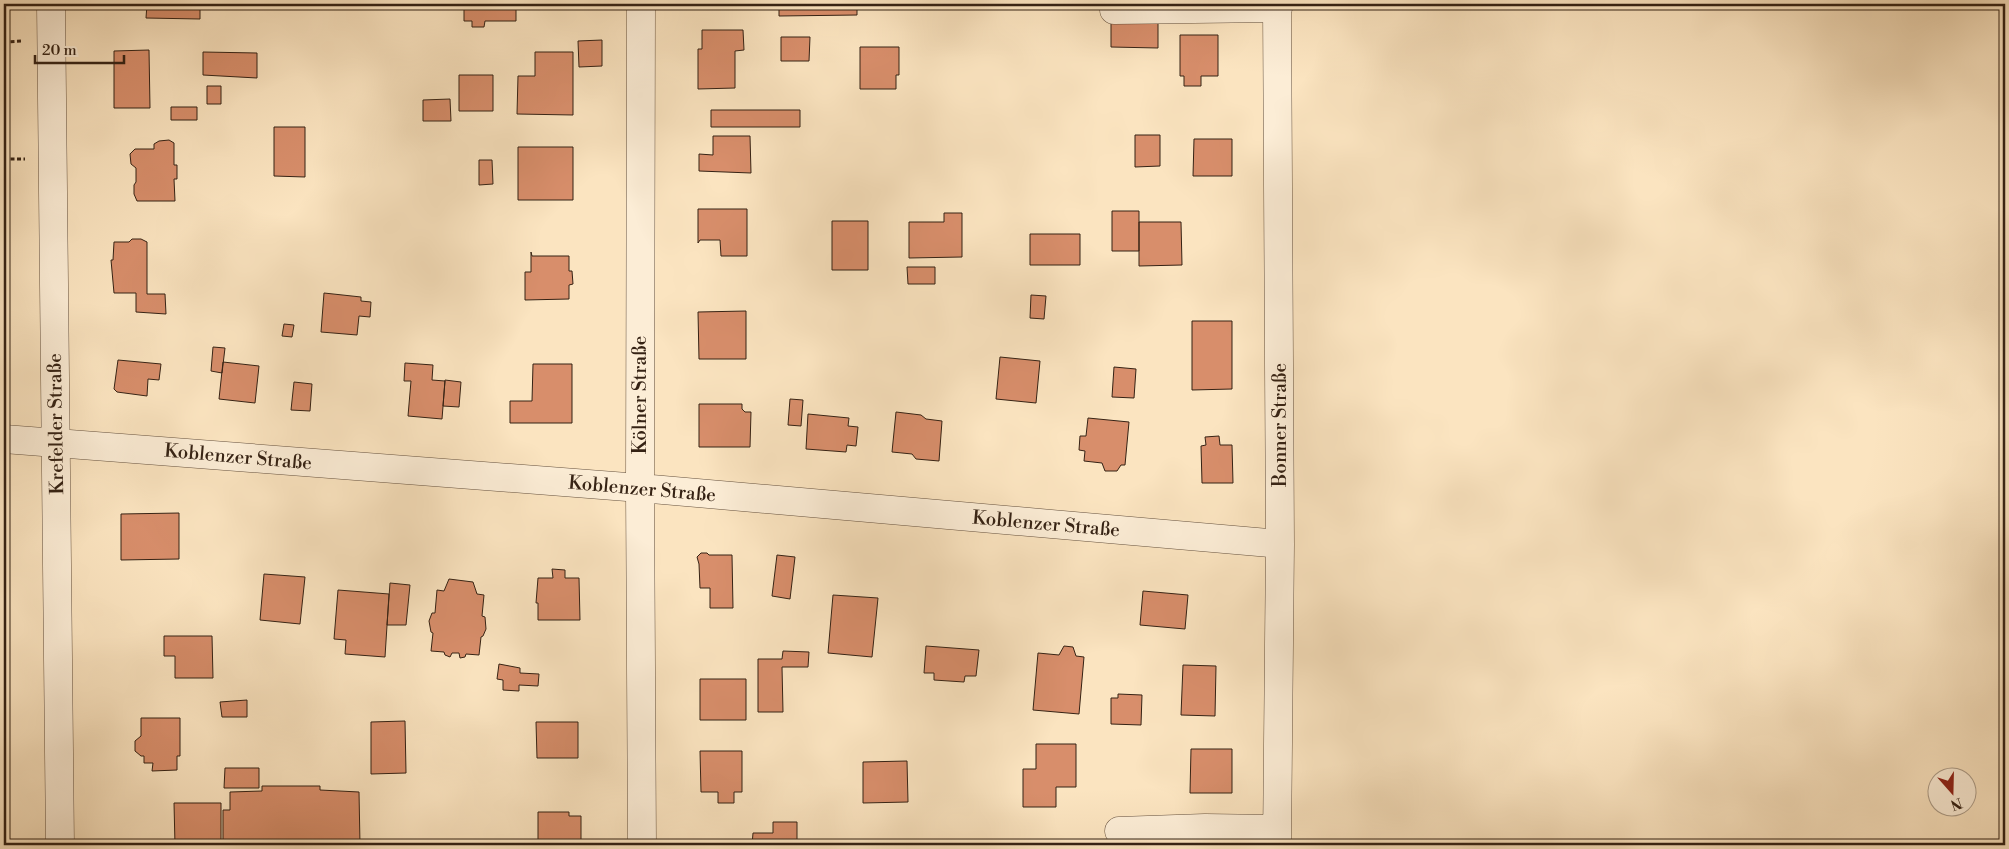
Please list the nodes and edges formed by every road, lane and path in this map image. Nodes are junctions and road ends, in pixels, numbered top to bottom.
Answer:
1 (51, 4) edge
2 (641, 4) edge
3 (1278, 6) edge
4 (1114, 10) dead end
5 (4, 439) edge
6 (56, 442) junction
7 (640, 488) junction
8 (1280, 544) junction
9 (1119, 831) dead end
10 (1277, 837) edge
11 (60, 845) edge
12 (642, 845) edge

1 - 6 street, Krefelder Straße
2 - 7 street, Kölner Straße
3 - 4 street
3 - 8 street, Bonner Straße
5 - 6 street, Koblenzer Straße
6 - 7 street, Koblenzer Straße
6 - 11 street, Krefelder Straße
7 - 8 street, Koblenzer Straße
7 - 12 street, Kölner Straße
8 - 10 street, Bonner Straße
9 - 10 street

